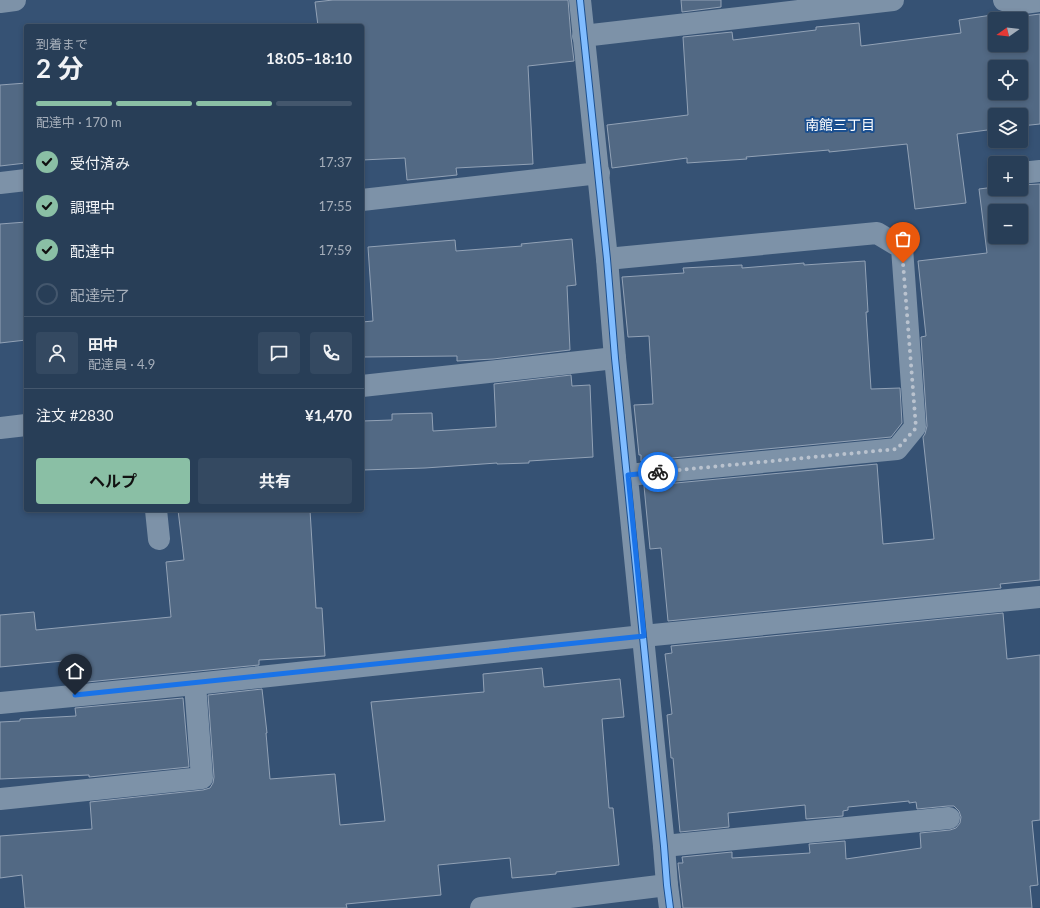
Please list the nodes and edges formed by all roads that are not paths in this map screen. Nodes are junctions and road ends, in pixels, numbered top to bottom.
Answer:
1 (15, 0) edge
2 (580, 0) edge
3 (893, 0) edge
4 (1004, 0) edge
5 (1040, 1) edge
6 (0, 2) edge
7 (584, 36) junction
8 (1040, 171) edge
9 (598, 172) junction
10 (1028, 172) edge
11 (24, 180) edge
12 (0, 183) edge
13 (364, 200) edge
14 (607, 259) junction
15 (615, 358) junction
16 (364, 386) edge
17 (24, 425) edge
18 (0, 428) edge
19 (628, 475) junction
20 (156, 512) edge
21 (159, 538) dead end
22 (1040, 597) edge
23 (644, 636) junction
24 (195, 684) junction
25 (0, 703) edge
26 (0, 800) edge
27 (949, 818) dead end
28 (664, 846) junction
29 (667, 885) junction
30 (481, 908) edge
31 (670, 908) edge

1 - 6 street
2 - 7 street
3 - 7 street
4 - 5 street
7 - 9 street
8 - 10 street
9 - 13 street
9 - 14 street
11 - 12 street
14 - 15 street
14 - 19 street
15 - 16 street
15 - 19 street
17 - 18 street
19 - 23 street
20 - 21 street
22 - 23 street
23 - 24 street
23 - 28 street
24 - 25 street
24 - 26 street
27 - 28 street
28 - 29 street
29 - 30 street
29 - 31 street

